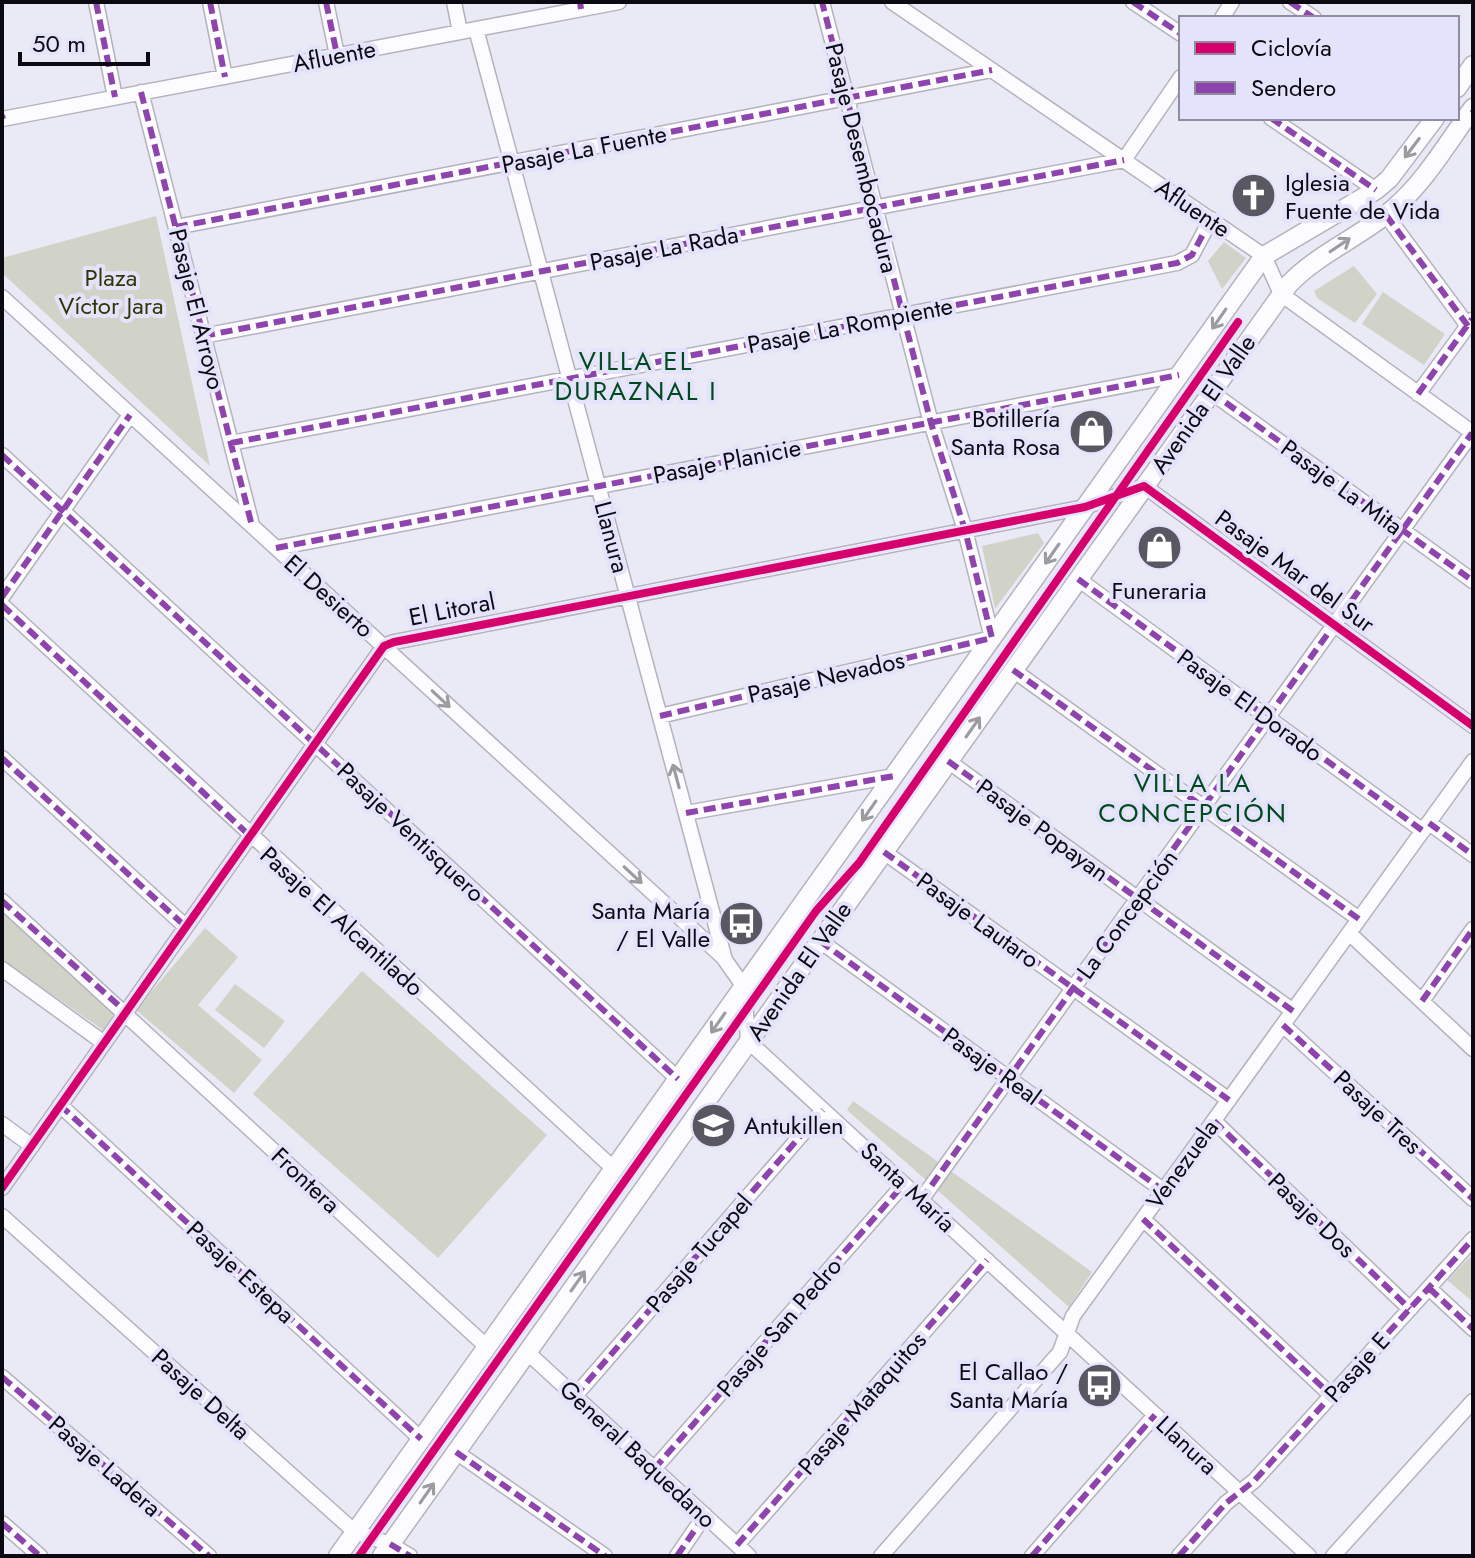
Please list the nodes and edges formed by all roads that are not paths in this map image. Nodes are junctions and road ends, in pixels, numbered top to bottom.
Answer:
1 (96, 2) edge
2 (210, 2) edge
3 (326, 2) edge
4 (454, 2) edge
5 (619, 2) edge
6 (822, 2) edge
7 (1133, 2) edge
8 (1290, 2) edge
9 (895, 3) edge
10 (580, 6) edge
11 (1311, 16) edge
12 (476, 29) junction
13 (460, 32) junction
14 (1179, 33) edge
15 (337, 55) junction
16 (1473, 65) edge
17 (992, 70) junction
18 (225, 77) junction
19 (1179, 80) edge
20 (1459, 85) edge
21 (141, 92) junction
22 (115, 97) junction
23 (846, 98) junction
24 (1473, 109) edge
25 (2, 118) edge
26 (1274, 120) edge
27 (1433, 120) edge
28 (1124, 160) junction
29 (512, 163) junction
30 (1376, 190) junction
31 (875, 208) junction
32 (1386, 215) junction
33 (1211, 219) junction
34 (176, 227) junction
35 (1264, 256) junction
36 (541, 272) junction
37 (1281, 294) junction
38 (2, 297) edge
39 (902, 315) junction
40 (1470, 322) edge
41 (203, 336) junction
42 (1179, 375) junction
43 (570, 379) junction
44 (1211, 392) junction
45 (1418, 394) junction
46 (130, 415) junction
47 (931, 423) junction
48 (1472, 433) edge
49 (231, 443) junction
50 (2, 455) edge
51 (599, 486) junction
52 (1144, 486) junction
53 (1085, 507) junction
54 (63, 510) junction
55 (252, 526) junction
56 (965, 530) junction
57 (1402, 530) junction
58 (276, 548) junction
59 (1078, 579) junction
60 (1473, 581) edge
61 (628, 595) junction
62 (2, 597) edge
63 (2, 605) edge
64 (1334, 625) junction
65 (992, 638) junction
66 (384, 646) junction
67 (1018, 664) junction
68 (660, 716) junction
69 (1267, 717) junction
70 (1473, 726) edge
71 (315, 744) junction
72 (2, 758) edge
73 (948, 761) junction
74 (1473, 761) edge
75 (894, 776) junction
76 (1203, 807) junction
77 (686, 813) junction
78 (1426, 827) junction
79 (250, 836) junction
80 (884, 852) junction
81 (1473, 855) edge
82 (1138, 898) junction
83 (2, 901) edge
84 (1359, 919) junction
85 (186, 927) junction
86 (1473, 929) edge
87 (1349, 933) junction
88 (820, 941) junction
89 (725, 960) junction
90 (2, 969) edge
91 (744, 987) junction
92 (1073, 988) junction
93 (1422, 1001) junction
94 (1293, 1011) junction
95 (126, 1012) junction
96 (1283, 1025) junction
97 (748, 1041) junction
98 (104, 1043) junction
99 (1473, 1049) edge
100 (1008, 1078) junction
101 (678, 1079) junction
102 (1229, 1100) junction
103 (60, 1105) junction
104 (823, 1110) junction
105 (1214, 1121) junction
106 (2, 1124) edge
107 (32, 1146) junction
108 (614, 1169) junction
109 (904, 1184) junction
110 (2, 1188) edge
111 (1164, 1191) junction
112 (1473, 1199) edge
113 (921, 1200) junction
114 (2, 1216) edge
115 (1143, 1219) junction
116 (1473, 1239) edge
117 (987, 1260) junction
118 (1429, 1288) junction
119 (1410, 1309) junction
120 (1473, 1329) edge
121 (1066, 1333) junction
122 (487, 1347) junction
123 (527, 1352) junction
124 (2, 1377) edge
125 (1331, 1395) junction
126 (575, 1396) junction
127 (1473, 1401) edge
128 (1155, 1415) junction
129 (421, 1439) junction
130 (456, 1452) junction
131 (654, 1469) junction
132 (1239, 1492) junction
133 (705, 1515) junction
134 (2, 1523) edge
135 (355, 1532) junction
136 (737, 1545) junction
137 (386, 1550) edge
138 (40, 1556) edge
139 (209, 1556) edge
140 (338, 1556) edge
141 (410, 1556) edge
142 (605, 1556) edge
143 (677, 1556) edge
144 (749, 1556) edge
145 (881, 1556) edge
146 (1032, 1556) edge
147 (1179, 1556) edge
148 (1309, 1556) edge
149 (1333, 1556) edge

1 - 22 street
2 - 18 street
3 - 15 street
4 - 13 street
5 - 10 street, Afluente
6 - 23 street, Pasaje Desembocadura
7 - 14 street
8 - 11 street
9 - 17 street, Afluente
10 - 12 street, Afluente
12 - 13 street, Afluente
12 - 29 street, Llanura
13 - 15 street, Afluente
15 - 18 street, Afluente
16 - 20 street
17 - 23 street, Pasaje La Fuente
17 - 28 street, Afluente
18 - 21 street, Afluente
19 - 28 street
21 - 22 street, Afluente
21 - 34 street, Pasaje El Arroyo
22 - 25 street, Afluente
23 - 29 street, Pasaje La Fuente
23 - 31 street, Pasaje Desembocadura
24 - 32 street, Avenida El Valle
26 - 30 street
27 -> 30 street, Avenida El Valle
28 - 31 street, Pasaje La Rada
28 - 33 street, Afluente
29 - 34 street, Pasaje La Fuente
29 - 36 street, Llanura
30 - 35 street, Avenida El Valle
31 - 36 street, Pasaje La Rada
31 - 39 street, Pasaje Desembocadura
37 -> 32 street, Avenida El Valle
32 - 40 street
33 - 35 street, Afluente
33 - 39 street, Pasaje La Rompiente
34 - 41 street, Pasaje El Arroyo
35 - 37 street
35 -> 42 street, Avenida El Valle
36 - 41 street, Pasaje La Rada
36 - 43 street, Llanura
37 - 44 street, Avenida El Valle
37 - 45 street
38 - 46 street, El Desierto
39 - 43 street, Pasaje La Rompiente
39 - 47 street, Pasaje Desembocadura
40 - 45 street
41 - 49 street, Pasaje El Arroyo
42 - 47 street, Pasaje Planicie
42 - 53 street, Avenida El Valle
43 - 49 street, Pasaje La Rompiente
43 - 51 street, Llanura
44 - 52 street, Avenida El Valle
44 - 57 street, Pasaje La Mita
45 - 48 street
46 - 54 street
46 - 55 street, El Desierto
47 - 51 street, Pasaje Planicie
47 - 56 street, Pasaje Desembocadura
48 - 57 street, La Concepción
49 - 55 street, Pasaje El Arroyo
50 - 54 street, Pasaje Ventisquero
51 - 58 street, Pasaje Planicie
51 - 61 street, Llanura
52 - 53 street
52 - 59 street, Avenida El Valle
52 - 64 street, Pasaje Mar del Sur
53 - 56 street, El Litoral
53 -> 65 street, Avenida El Valle
54 - 62 street
54 - 71 street, Pasaje Ventisquero
55 - 58 street, El Desierto
56 - 61 street, El Litoral
56 - 65 street, Pasaje Desembocadura
57 - 60 street, Pasaje La Mita
57 - 64 street, La Concepción
58 - 66 street, El Desierto
59 - 67 street, Avenida El Valle
59 - 69 street, Pasaje El Dorado
61 - 66 street, El Litoral
61 - 68 street, Llanura
63 - 79 street, Pasaje El Alcantilado
64 - 69 street, La Concepción
64 - 70 street, Pasaje Mar del Sur
65 - 67 street
65 - 68 street, Pasaje Nevados
65 - 75 street, Avenida El Valle
66 - 71 street, El Litoral
66 -> 89 street, El Desierto
73 -> 67 street, Avenida El Valle
67 - 76 street
77 -> 68 street, Llanura
69 - 76 street, La Concepción
69 - 78 street, Pasaje El Dorado
71 - 79 street, El Litoral
71 - 101 street, Pasaje Ventisquero
72 - 85 street
73 - 80 street, Avenida El Valle
73 - 82 street, Pasaje Popayan
74 - 78 street, Venezuela
75 - 77 street
75 -> 91 street, Avenida El Valle
76 - 82 street, La Concepción
76 - 84 street
77 - 89 street, Llanura
78 - 81 street, Pasaje El Dorado
78 - 84 street, Venezuela
79 - 85 street, El Litoral
79 - 108 street, Pasaje El Alcantilado
80 - 88 street, Avenida El Valle
80 - 92 street, Pasaje Lautaro
82 - 92 street, La Concepción
82 - 94 street, Pasaje Popayan
83 - 95 street, Frontera
84 - 87 street, Venezuela
85 - 95 street, El Litoral
86 - 93 street
87 - 93 street
87 - 94 street, Venezuela
88 - 97 street, Avenida El Valle
88 - 100 street, Pasaje Real
89 - 91 street, Llanura
90 - 98 street
91 - 97 street
91 -> 101 street, Avenida El Valle
92 - 100 street, La Concepción
92 - 102 street, Pasaje Lautaro
93 - 99 street
94 - 96 street, Venezuela
95 - 98 street, El Litoral
95 - 122 street, Frontera
96 - 102 street, Venezuela
96 - 112 street, Pasaje Tres
97 - 104 street, Santa María
123 -> 97 street, Avenida El Valle
98 - 103 street, El Litoral
100 - 111 street, Pasaje Real
100 - 113 street, La Concepción
101 - 108 street, Avenida El Valle
102 - 105 street, Venezuela
103 - 107 street, El Litoral
103 - 129 street, Pasaje Estepa
104 - 109 street, Santa María
104 - 126 street, Pasaje Tucapel
105 - 111 street, Venezuela
105 - 119 street, Pasaje Dos
106 - 107 street
107 - 110 street, El Litoral
108 - 122 street, Avenida El Valle
109 - 113 street, Santa María
109 - 131 street, Pasaje San Pedro
111 - 115 street, Venezuela
113 - 117 street, Santa María
114 - 135 street, Pasaje Delta
115 - 121 street, Venezuela
115 - 125 street
116 - 118 street, Pasaje E
117 - 121 street, Santa María
117 - 136 street, Pasaje Mataquitos
118 - 119 street, Pasaje E
118 - 120 street
119 - 125 street, Pasaje E
121 - 128 street, Llanura
121 - 145 street, Venezuela
122 - 129 street, Avenida El Valle
123 - 126 street, General Baquedano
123 - 130 street, Avenida El Valle
124 - 139 street, Pasaje Ladera
125 - 132 street, Pasaje E
126 - 131 street, General Baquedano
127 - 149 street
128 - 132 street, Llanura
128 - 146 street
129 - 135 street, Avenida El Valle
137 -> 130 street, Avenida El Valle
130 - 142 street
131 - 133 street, General Baquedano
132 - 147 street, Pasaje E
132 - 148 street, Llanura
133 - 136 street, General Baquedano
133 - 143 street
134 - 138 street
135 - 137 street, Pasaje Delta
135 - 140 street, Avenida El Valle
136 - 144 street, General Baquedano
137 - 141 street, Pasaje Delta

